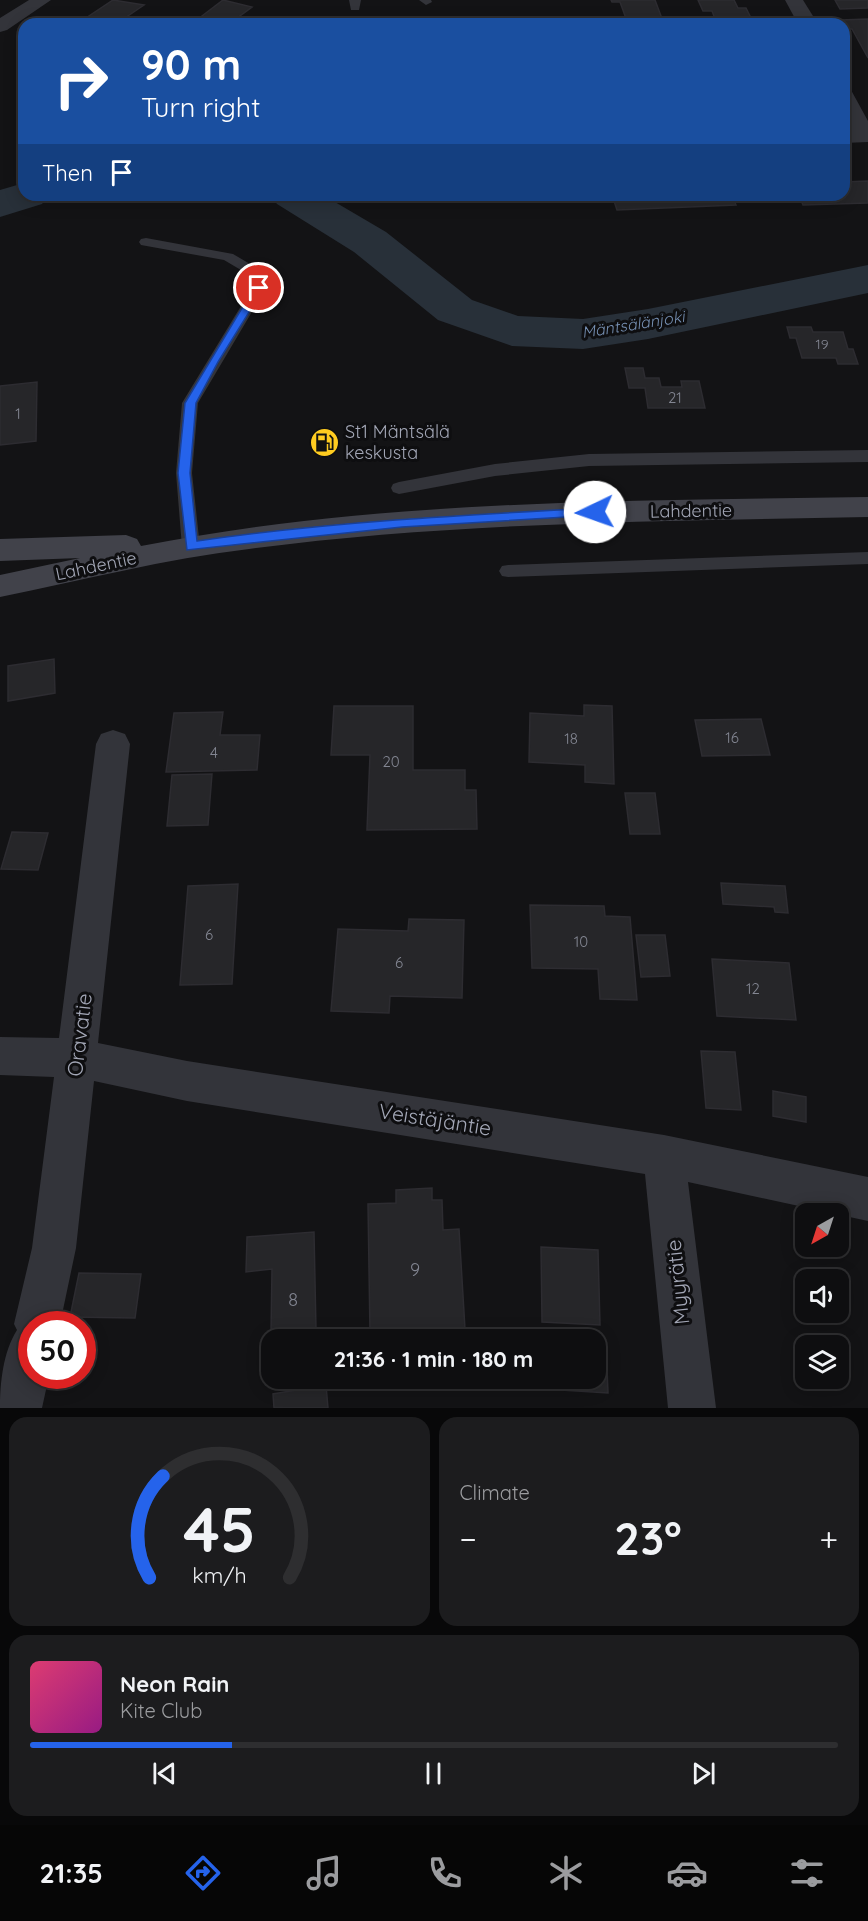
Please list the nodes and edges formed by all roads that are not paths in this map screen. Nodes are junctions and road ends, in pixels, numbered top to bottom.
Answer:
1 (42, 0) edge
2 (794, 0) edge
3 (804, 18) edge
4 (0, 26) edge
5 (850, 106) edge
6 (850, 137) edge
7 (146, 242) dead end
8 (868, 456) edge
9 (399, 488) dead end
10 (868, 507) edge
11 (191, 547) junction
12 (0, 550) edge
13 (868, 558) edge
14 (508, 571) dead end
15 (0, 586) edge
16 (113, 744) dead end
17 (0, 1056) edge
18 (78, 1058) junction
19 (664, 1156) junction
20 (868, 1199) edge
21 (40, 1311) edge
22 (22, 1389) edge
23 (18, 1408) edge
24 (692, 1408) edge

1 - 4 street
2 - 3 street
5 - 6 street
7 - 11 lane
8 - 9 lane
10 - 11 main road, Lahdentie
11 - 12 main road, Lahdentie
11 - 15 main road, Lahdentie
13 - 14 lane
16 - 18 street, Oravatie
17 - 18 street, Veistäjäntie
18 - 19 street, Veistäjäntie
18 - 21 street, Oravatie
19 - 20 street, Veistäjäntie
19 - 24 street, Myyrätie
22 - 23 street

